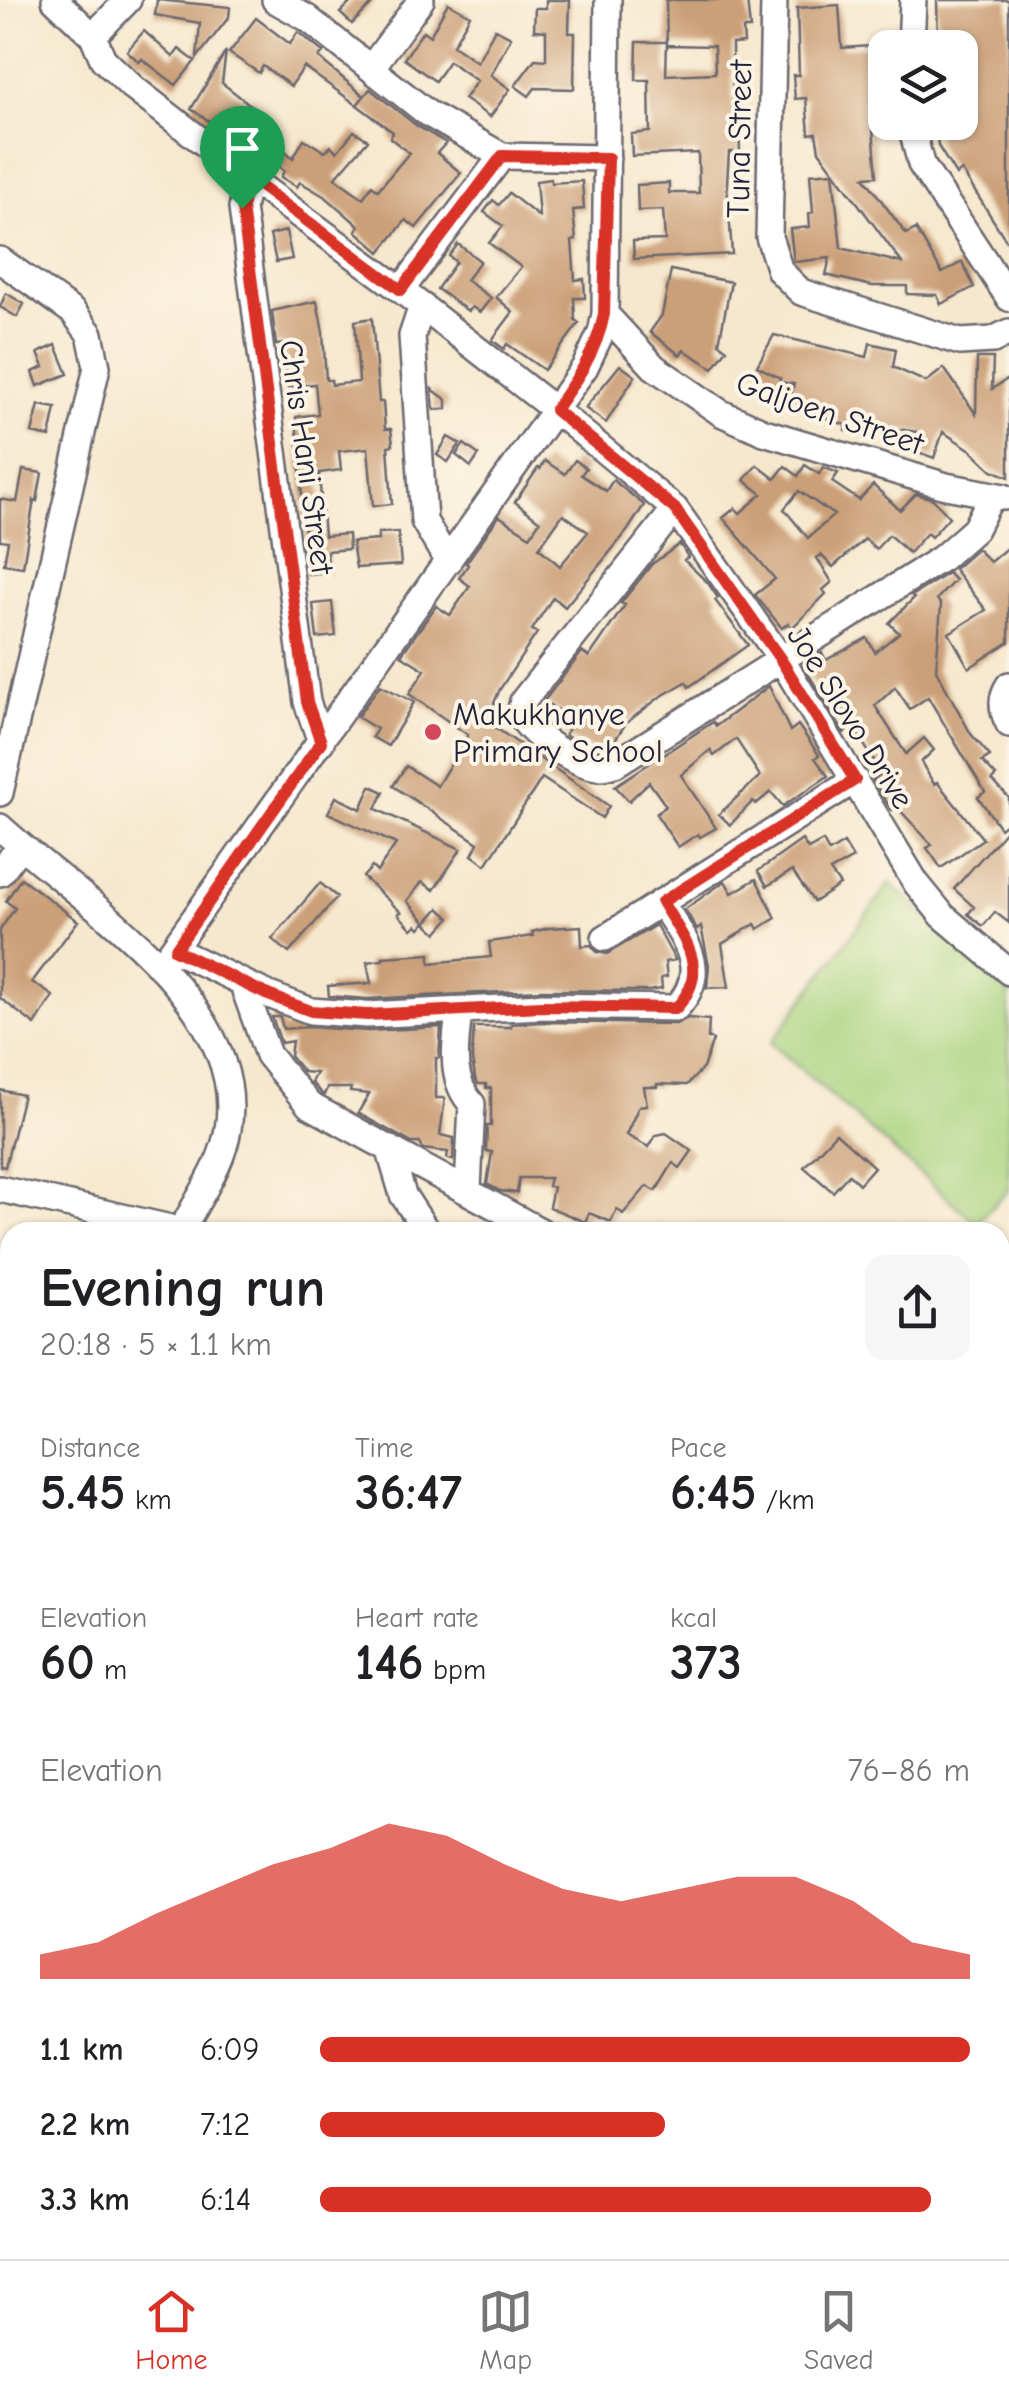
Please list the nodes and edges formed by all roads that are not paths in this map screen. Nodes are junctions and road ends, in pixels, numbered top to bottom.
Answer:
1 (55, 0) edge
2 (128, 0) edge
3 (276, 0) edge
4 (421, 0) edge
5 (608, 0) edge
6 (774, 0) edge
7 (913, 0) edge
8 (912, 30) edge
9 (94, 36) junction
10 (372, 67) junction
11 (915, 140) edge
12 (502, 156) junction
13 (608, 158) junction
14 (249, 178) junction
15 (0, 260) edge
16 (411, 298) junction
17 (1009, 298) edge
18 (604, 314) junction
19 (1009, 332) edge
20 (555, 410) junction
21 (1001, 496) edge
22 (675, 509) junction
23 (448, 562) junction
24 (781, 660) junction
25 (1009, 685) edge
26 (1009, 724) edge
27 (321, 742) junction
28 (855, 780) junction
29 (0, 793) edge
30 (0, 827) edge
31 (20, 846) junction
32 (0, 872) edge
33 (662, 902) junction
34 (605, 938) dead end
35 (168, 959) junction
36 (1009, 972) edge
37 (242, 982) junction
38 (459, 1010) junction
39 (389, 1148) junction
40 (0, 1188) edge
41 (468, 1189) junction
42 (142, 1222) edge
43 (189, 1222) edge
44 (421, 1222) edge
45 (525, 1222) edge

1 - 9 street, Joe Slovo Drive
2 - 9 street
3 - 10 street
4 - 10 street
5 - 13 street
6 - 19 street, Tuna Street
7 - 8 street
9 - 14 street, Joe Slovo Drive
10 - 12 street
11 - 17 street
12 - 13 street
12 - 16 street
13 - 18 street
14 - 16 street, Joe Slovo Drive
14 - 27 street, Chris Hani Street
15 - 29 street
16 - 20 street, Joe Slovo Drive
16 - 23 street
18 - 20 street
18 - 21 street, Galjoen Street
20 - 22 street, Joe Slovo Drive
20 - 23 street
21 - 24 street
22 - 24 street, Joe Slovo Drive
22 - 24 street
23 - 27 street
24 - 28 street, Joe Slovo Drive
25 - 26 street
27 - 35 street
28 - 33 street
28 - 36 street, Joe Slovo Drive
30 - 31 street
31 - 32 street
31 - 35 street
33 - 34 street
33 - 38 street
35 - 37 street
35 - 43 street
37 - 38 street
37 - 39 street
38 - 41 street
39 - 41 street
39 - 44 street
40 - 42 street
41 - 45 street

